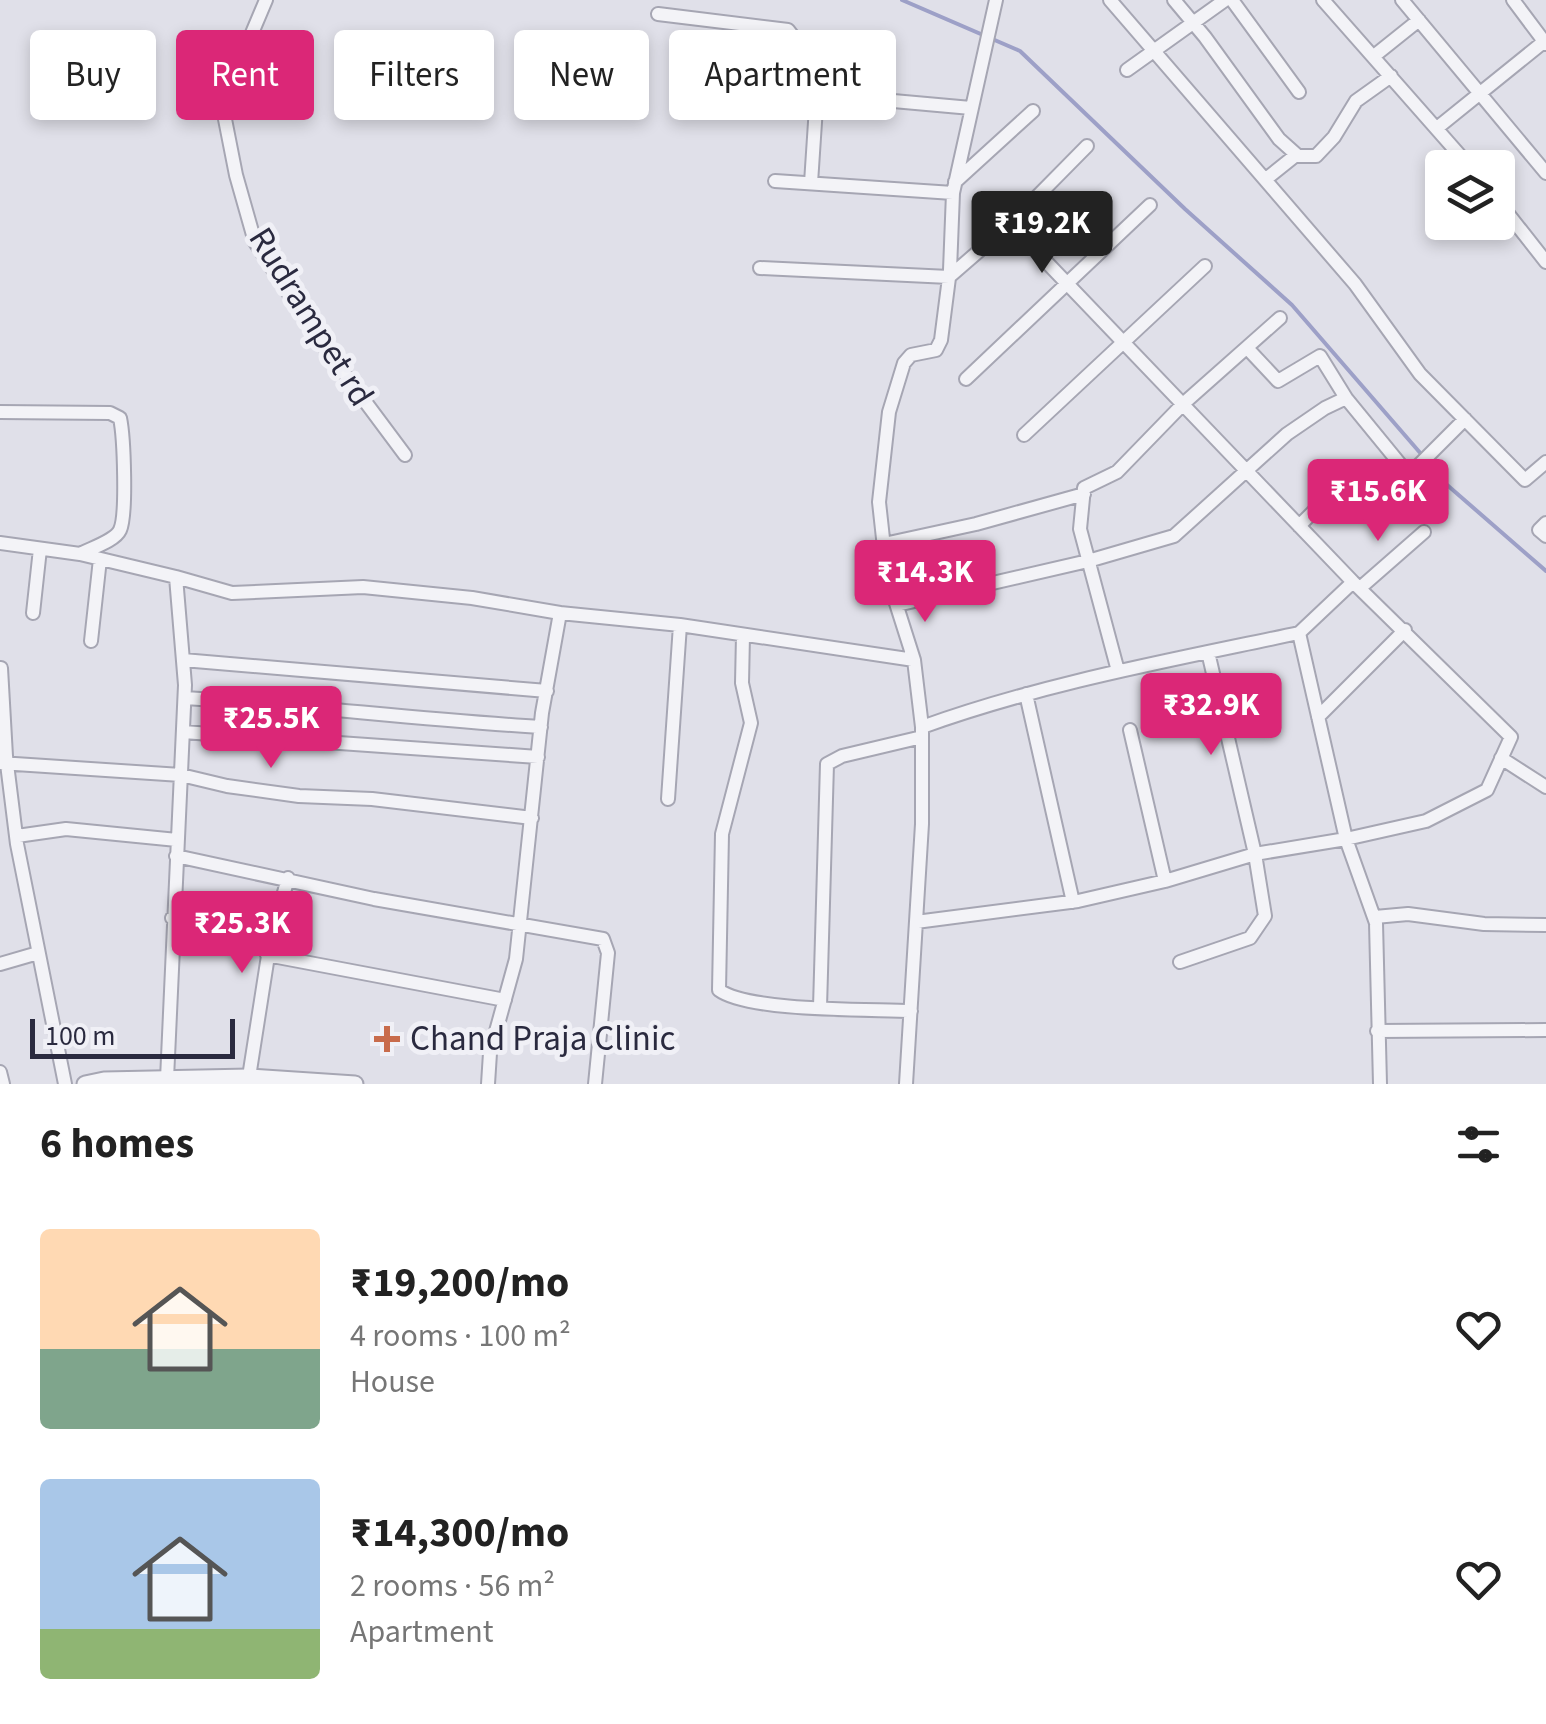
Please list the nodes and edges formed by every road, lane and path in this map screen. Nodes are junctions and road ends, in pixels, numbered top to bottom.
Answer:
1 (266, 0) edge
2 (1110, 0) edge
3 (1174, 0) edge
4 (1228, 0) edge
5 (1324, 0) edge
6 (1402, 0) edge
7 (1513, 0) edge
8 (994, 7) edge
9 (658, 14) dead end
10 (1419, 20) junction
11 (1193, 23) junction
12 (788, 30) edge
13 (1545, 41) edge
14 (1153, 51) junction
15 (1374, 56) junction
16 (1127, 70) dead end
17 (1391, 76) junction
18 (1298, 92) dead end
19 (1479, 92) junction
20 (896, 102) edge
21 (971, 108) junction
22 (1034, 112) dead end
23 (815, 120) edge
24 (1437, 128) junction
25 (1087, 146) dead end
26 (1456, 150) edge
27 (1296, 154) junction
28 (1544, 168) edge
29 (1266, 180) junction
30 (775, 181) dead end
31 (810, 184) junction
32 (954, 188) junction
33 (1150, 205) dead end
34 (1515, 223) edge
35 (1010, 224) junction
36 (1546, 262) edge
37 (1205, 266) dead end
38 (760, 268) dead end
39 (949, 277) junction
40 (1066, 283) junction
41 (1280, 318) dead end
42 (1124, 343) junction
43 (1248, 349) junction
44 (966, 379) dead end
45 (1346, 398) junction
46 (1183, 404) junction
47 (0, 412) edge
48 (1466, 419) junction
49 (1024, 436) dead end
50 (405, 455) dead end
51 (1546, 462) edge
52 (1247, 471) junction
53 (1411, 473) junction
54 (1084, 494) junction
55 (1546, 523) edge
56 (1299, 526) junction
57 (1424, 532) dead end
58 (1546, 536) edge
59 (0, 543) edge
60 (884, 544) junction
61 (40, 548) junction
62 (80, 554) junction
63 (100, 559) junction
64 (1088, 561) junction
65 (176, 578) junction
66 (1356, 585) junction
67 (897, 605) junction
68 (33, 613) dead end
69 (560, 613) junction
70 (680, 625) junction
71 (1405, 630) junction
72 (1298, 633) junction
73 (743, 636) junction
74 (91, 640) dead end
75 (1208, 652) junction
76 (184, 660) junction
77 (914, 660) junction
78 (1, 668) edge
79 (1118, 671) junction
80 (547, 691) junction
81 (1026, 694) junction
82 (185, 698) junction
83 (1318, 717) junction
84 (541, 728) junction
85 (1130, 730) dead end
86 (183, 732) junction
87 (922, 732) junction
88 (538, 757) junction
89 (1501, 758) junction
90 (4, 763) edge
91 (181, 775) junction
92 (1546, 788) edge
93 (668, 799) dead end
94 (532, 818) junction
95 (16, 836) junction
96 (1346, 839) junction
97 (177, 840) junction
98 (1255, 854) junction
99 (176, 856) junction
100 (288, 878) junction
101 (1165, 881) junction
102 (1073, 902) junction
103 (1374, 917) junction
104 (172, 918) junction
105 (916, 922) junction
106 (520, 925) junction
107 (1546, 925) edge
108 (269, 949) junction
109 (38, 952) junction
110 (1180, 962) dead end
111 (0, 964) edge
112 (504, 1000) junction
113 (820, 1007) junction
114 (910, 1011) junction
115 (1546, 1030) edge
116 (1377, 1031) junction
117 (0, 1072) edge
118 (250, 1077) junction
119 (167, 1079) junction
120 (2, 1084) edge
121 (66, 1084) edge
122 (84, 1084) edge
123 (355, 1084) edge
124 (488, 1084) edge
125 (595, 1084) edge
126 (906, 1084) edge
127 (1380, 1084) edge

1 - 50 street, Rudrampet rd
2 - 14 street
3 - 11 street
4 - 11 street
4 - 18 street
5 - 15 street
6 - 10 street
7 - 13 street
8 - 21 street
9 - 12 street
10 - 15 street
10 - 19 street
11 - 14 street
11 - 27 street
13 - 19 street
14 - 16 street
14 - 29 street
15 - 17 street
17 - 24 street
17 - 27 street
19 - 24 street
19 - 28 street
20 - 21 street
21 - 32 street
22 - 32 street
23 - 31 street
24 - 26 street
25 - 35 street
27 - 29 street
29 - 48 street
30 - 31 street
31 - 32 street
32 - 39 street
33 - 40 street
34 - 36 street
35 - 39 street
35 - 40 street
37 - 42 street
38 - 39 street
39 - 60 street
40 - 42 street
40 - 44 street
41 - 43 street
42 - 46 street
42 - 49 street
43 - 45 street
43 - 46 street
45 - 52 street
45 - 53 street
46 - 52 street
46 - 54 street
47 - 62 street
48 - 51 street
48 - 53 street
52 - 56 street
52 - 64 street
53 - 56 street
54 - 60 street
54 - 64 street
55 - 58 street
56 - 66 street
57 - 66 street
59 - 61 street
60 - 67 street
61 - 62 street
61 - 68 street
62 - 63 street
63 - 65 street
63 - 74 street
64 - 67 street
64 - 79 street
65 - 69 street
65 - 76 street
66 - 71 street
66 - 72 street
67 - 77 street
69 - 70 street
69 - 80 street
70 - 73 street
70 - 93 street
71 - 83 street
71 - 89 street
72 - 75 street
72 - 83 street
73 - 77 street
73 - 113 street
75 - 79 street
75 - 98 street
76 - 80 street
76 - 82 street
77 - 87 street
78 - 90 street
79 - 81 street
80 - 84 street
81 - 87 street
81 - 102 street
82 - 84 street
82 - 86 street
83 - 96 street
84 - 88 street
85 - 101 street
86 - 88 street
86 - 91 street
87 - 105 street
87 - 113 street
88 - 94 street
89 - 92 street
89 - 96 street
90 - 91 street
90 - 95 street
91 - 94 street
91 - 97 street
94 - 106 street
95 - 97 street
95 - 109 street
96 - 98 street
96 - 103 street
97 - 99 street
98 - 101 street
98 - 110 street
99 - 100 street
99 - 104 street
100 - 106 street
100 - 108 street
101 - 102 street
102 - 105 street
103 - 107 street
103 - 116 street
104 - 108 street
104 - 119 street
105 - 114 street
106 - 112 street
106 - 125 street
108 - 112 street
108 - 118 street
109 - 111 street
109 - 121 street
112 - 124 street
113 - 114 street
114 - 126 street
115 - 116 street
116 - 127 street
117 - 120 street
118 - 119 street
118 - 123 street
119 - 122 street

